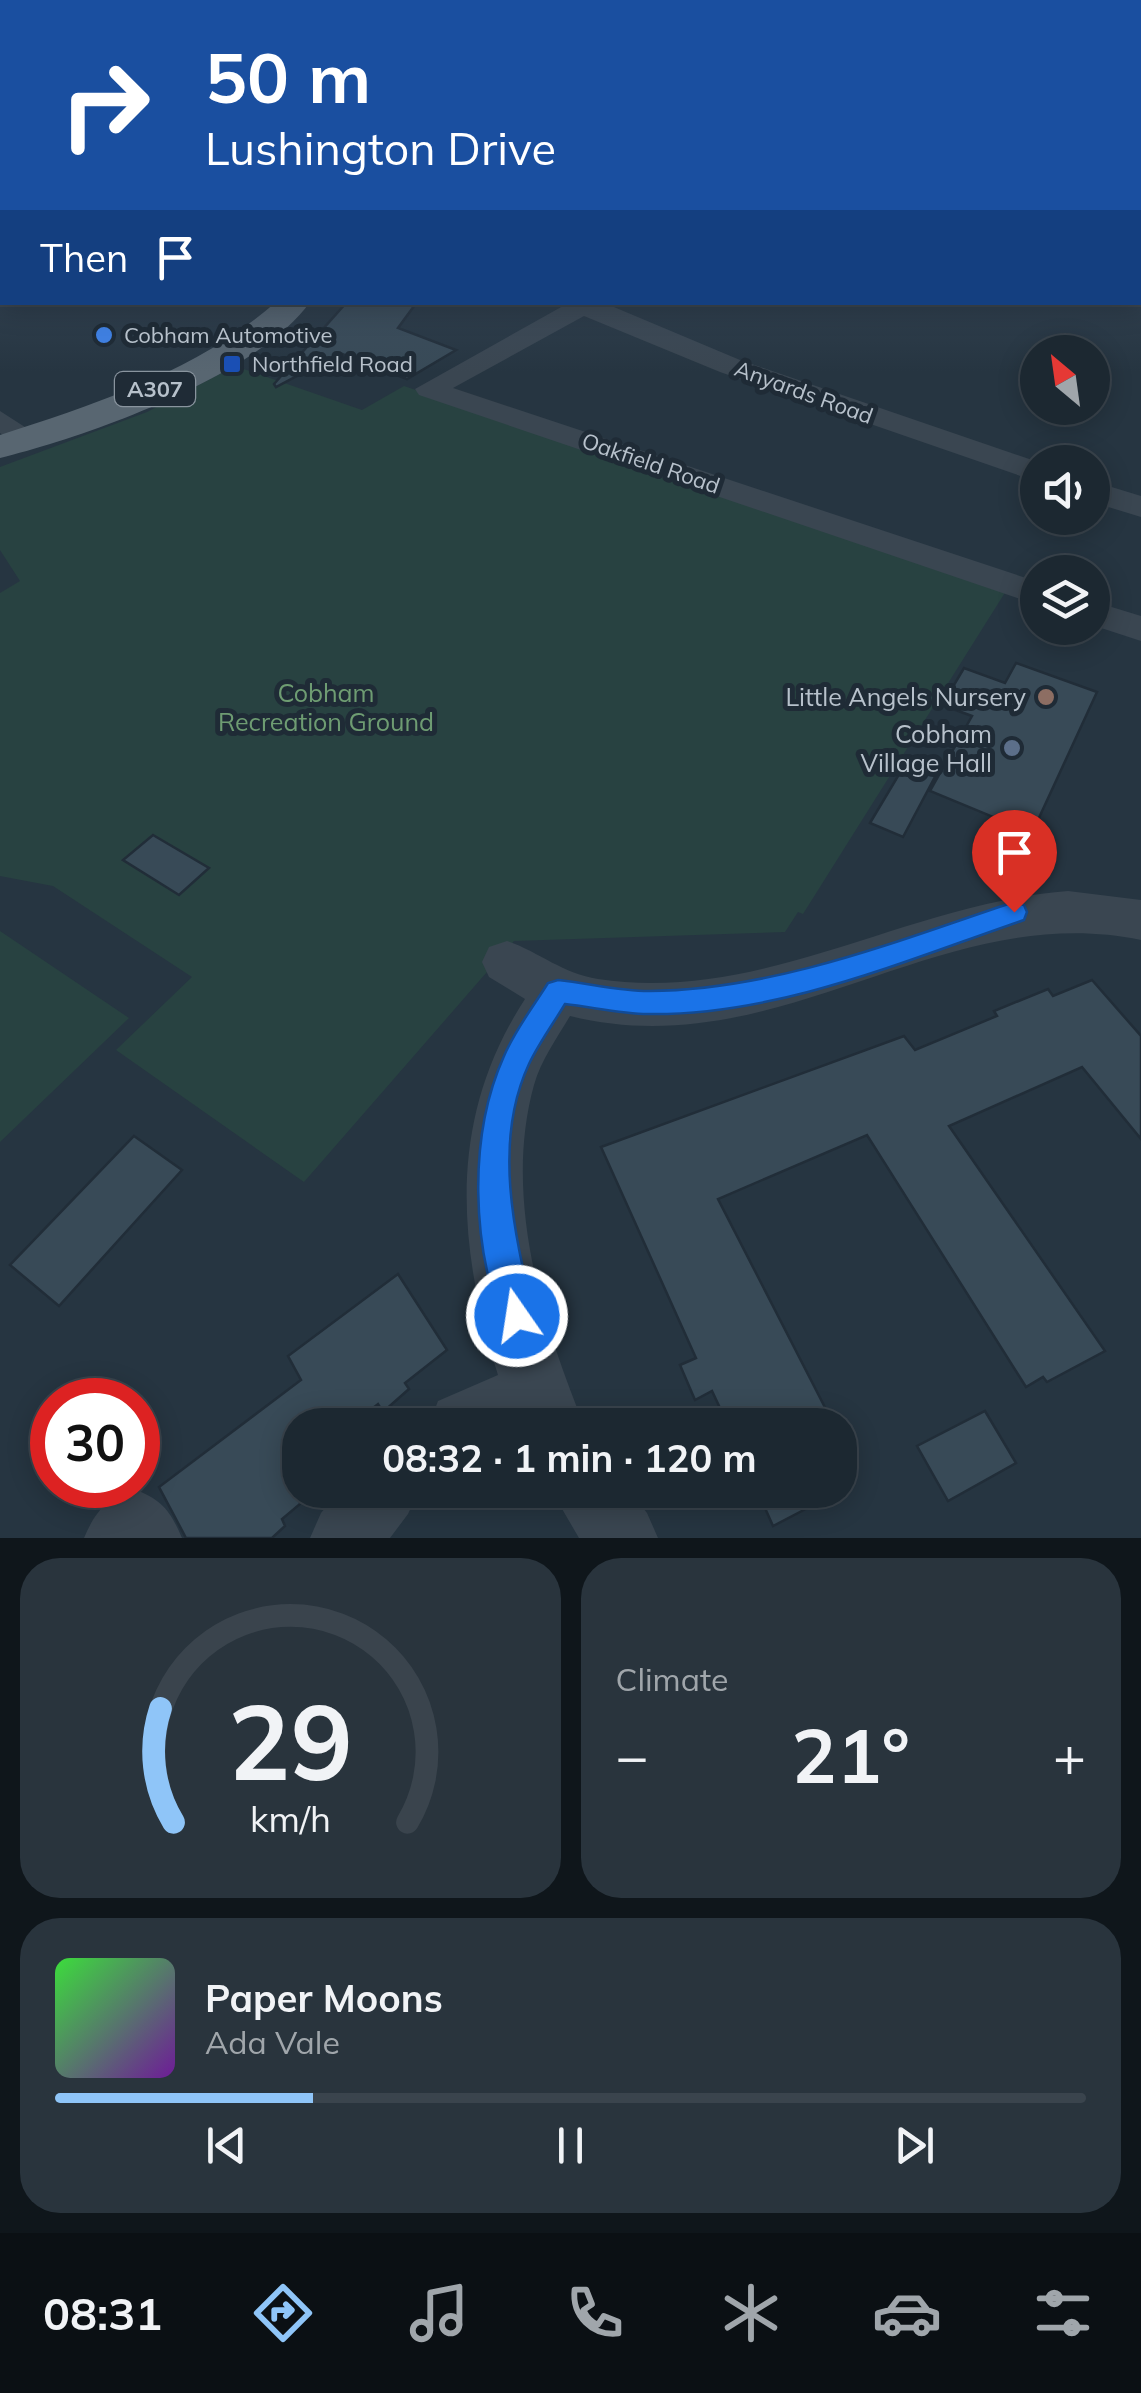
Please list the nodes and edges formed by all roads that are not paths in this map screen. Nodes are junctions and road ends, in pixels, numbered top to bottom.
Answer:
1 (290, 305) edge
2 (580, 305) edge
3 (584, 305) edge
4 (9, 435) edge
5 (1020, 467) edge
6 (1110, 497) edge
7 (1141, 506) edge
8 (1020, 588) edge
9 (1110, 618) edge
10 (1141, 629) edge
11 (1141, 920) edge
12 (506, 962) dead end
13 (558, 991) junction
14 (543, 1408) edge
15 (370, 1508) edge
16 (600, 1508) edge
17 (120, 1538) edge
18 (146, 1538) edge
19 (346, 1538) edge
20 (622, 1538) edge

1 - 4 main road, A307
2 - 8 street, Oakfield Road
3 - 5 street, Anyards Road
6 - 7 street
9 - 10 street
11 - 13 street
12 - 13 street
13 - 14 street
15 - 19 street
16 - 20 street
17 - 18 street

